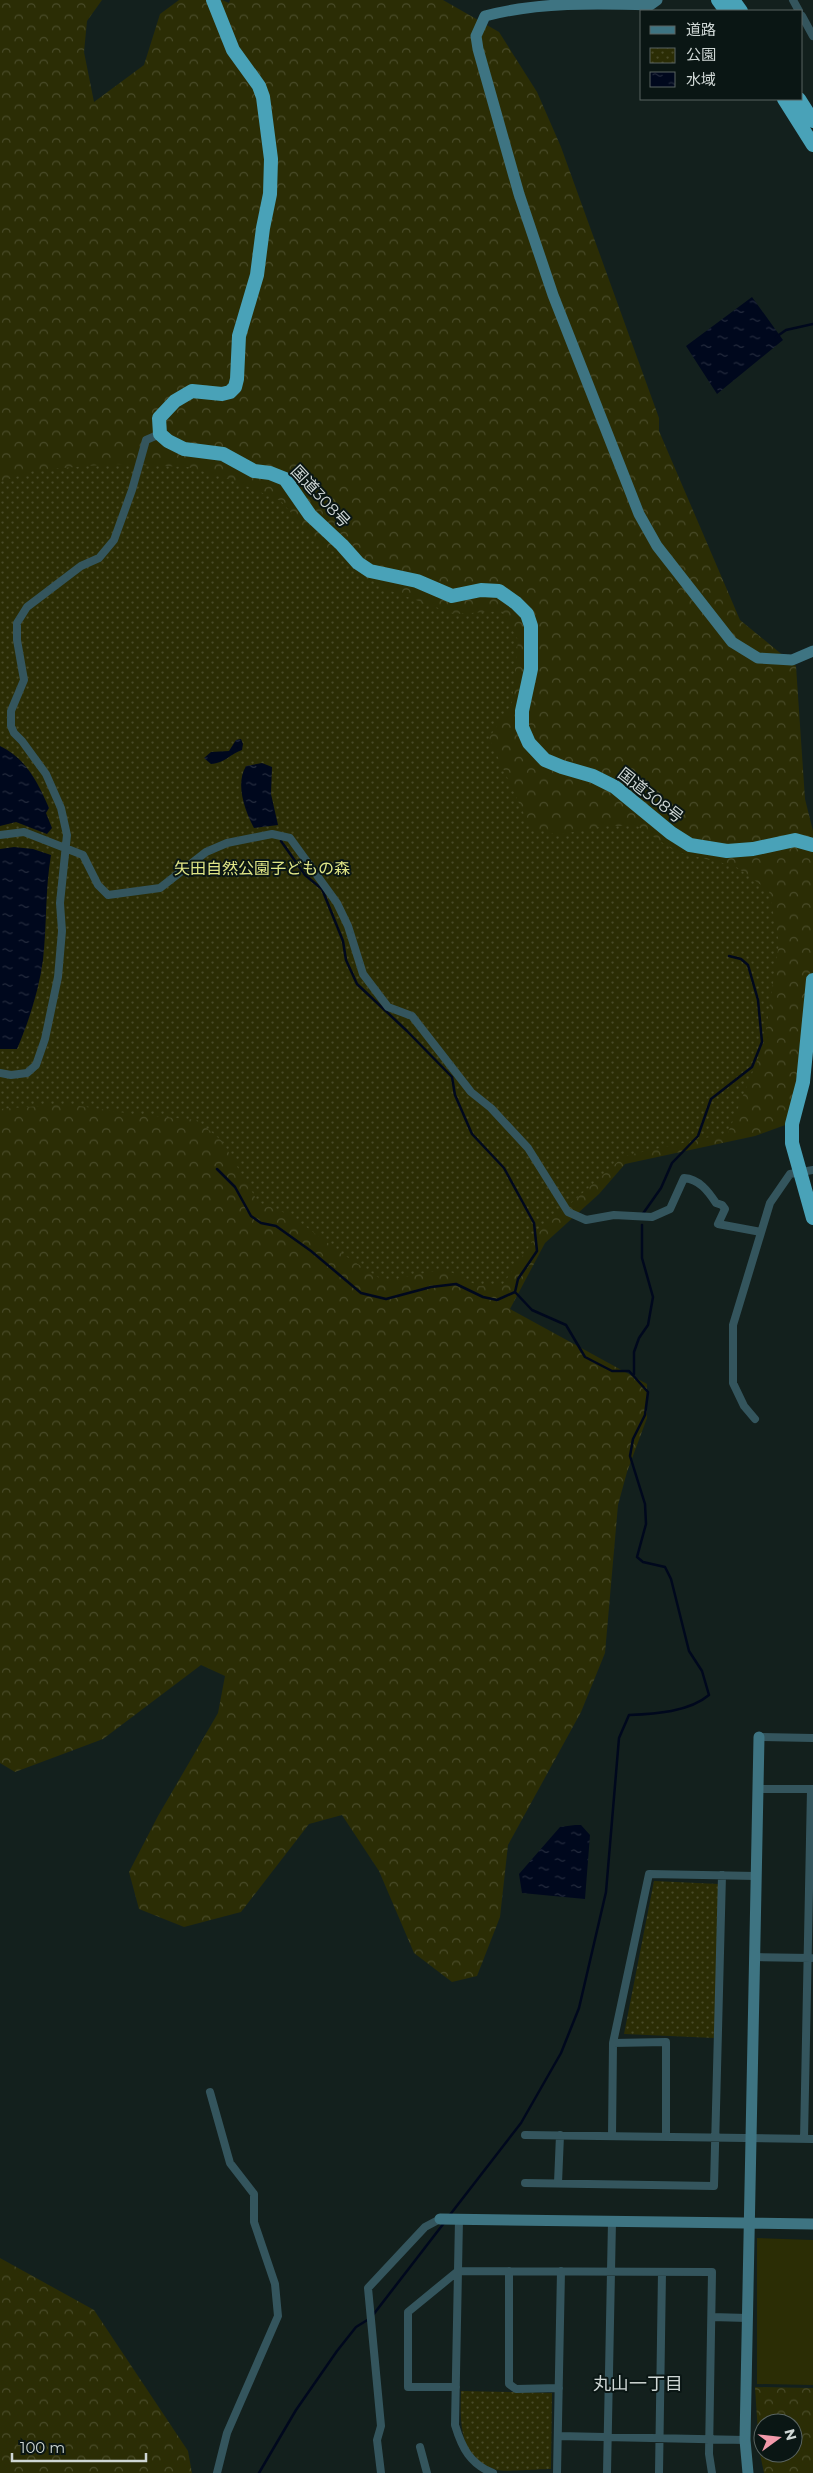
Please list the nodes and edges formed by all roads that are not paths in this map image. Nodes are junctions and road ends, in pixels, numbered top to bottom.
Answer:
1 (213, 0) edge
2 (657, 0) edge
3 (803, 18) edge
4 (813, 36) edge
5 (785, 100) edge
6 (800, 100) edge
7 (813, 121) edge
8 (813, 145) edge
9 (160, 434) junction
10 (813, 651) edge
11 (0, 835) edge
12 (813, 845) edge
13 (65, 848) junction
14 (813, 980) edge
15 (0, 1073) edge
16 (807, 1171) edge
17 (813, 1218) edge
18 (761, 1232) junction
19 (755, 1419) dead end
20 (759, 1737) joint
21 (813, 1738) edge
22 (758, 1789) junction
23 (812, 1789) edge
24 (722, 1875) junction
25 (756, 1876) junction
26 (754, 1957) junction
27 (810, 1958) edge
28 (613, 2043) junction
29 (210, 2092) dead end
30 (526, 2135) dead end
31 (560, 2135) junction
32 (612, 2136) junction
33 (666, 2137) junction
34 (715, 2138) junction
35 (751, 2138) junction
36 (804, 2139) junction
37 (813, 2139) edge
38 (525, 2183) dead end
39 (558, 2183) junction
40 (459, 2219) junction
41 (440, 2220) joint
42 (612, 2221) junction
43 (749, 2223) junction
44 (813, 2224) edge
45 (458, 2271) junction
46 (508, 2271) junction
47 (561, 2271) junction
48 (611, 2271) junction
49 (662, 2272) junction
50 (712, 2317) junction
51 (748, 2318) junction
52 (456, 2387) junction
53 (559, 2388) junction
54 (558, 2436) junction
55 (608, 2437) junction
56 (660, 2438) junction
57 (710, 2439) junction
58 (745, 2440) junction
59 (420, 2447) dead end
60 (217, 2473) edge
61 (381, 2473) edge
62 (427, 2473) edge
63 (493, 2473) edge
64 (557, 2473) edge
65 (607, 2473) edge
66 (659, 2473) edge
67 (712, 2473) edge
68 (748, 2473) edge

1 - 9 highway
2 - 10 street
3 - 4 street
5 - 8 highway
6 - 7 highway
9 - 12 highway, 国道308号
9 - 13 street
11 - 13 street
13 - 15 street
13 - 18 street
14 - 16 highway
16 - 17 highway
16 - 18 street
18 - 19 street
20 - 21 street
20 - 22 street
22 - 23 street
22 - 25 street
23 - 27 street
24 - 25 street
24 - 28 street
24 - 34 street
25 - 26 street
26 - 27 street
26 - 35 street
27 - 36 street
28 - 32 street
28 - 33 street
29 - 60 street
30 - 31 street
31 - 32 street
31 - 39 street
32 - 33 street
33 - 34 street
34 - 35 street
34 - 39 street
35 - 36 street
35 - 43 street
36 - 37 street
38 - 39 street
40 - 41 street
40 - 42 street
40 - 45 street
41 - 61 street
42 - 43 street
42 - 48 street
43 - 44 street
43 - 51 street
45 - 46 street
45 - 52 street
45 - 52 street
46 - 47 street
46 - 53 street
47 - 48 street
47 - 53 street
48 - 49 street
48 - 55 street
49 - 50 street
49 - 56 street
50 - 51 street
50 - 57 street
51 - 58 street
52 - 63 street
53 - 54 street
54 - 55 street
54 - 64 street
55 - 56 street
55 - 65 street
56 - 57 street
56 - 66 street
57 - 58 street
57 - 67 street
58 - 68 street
59 - 62 street

